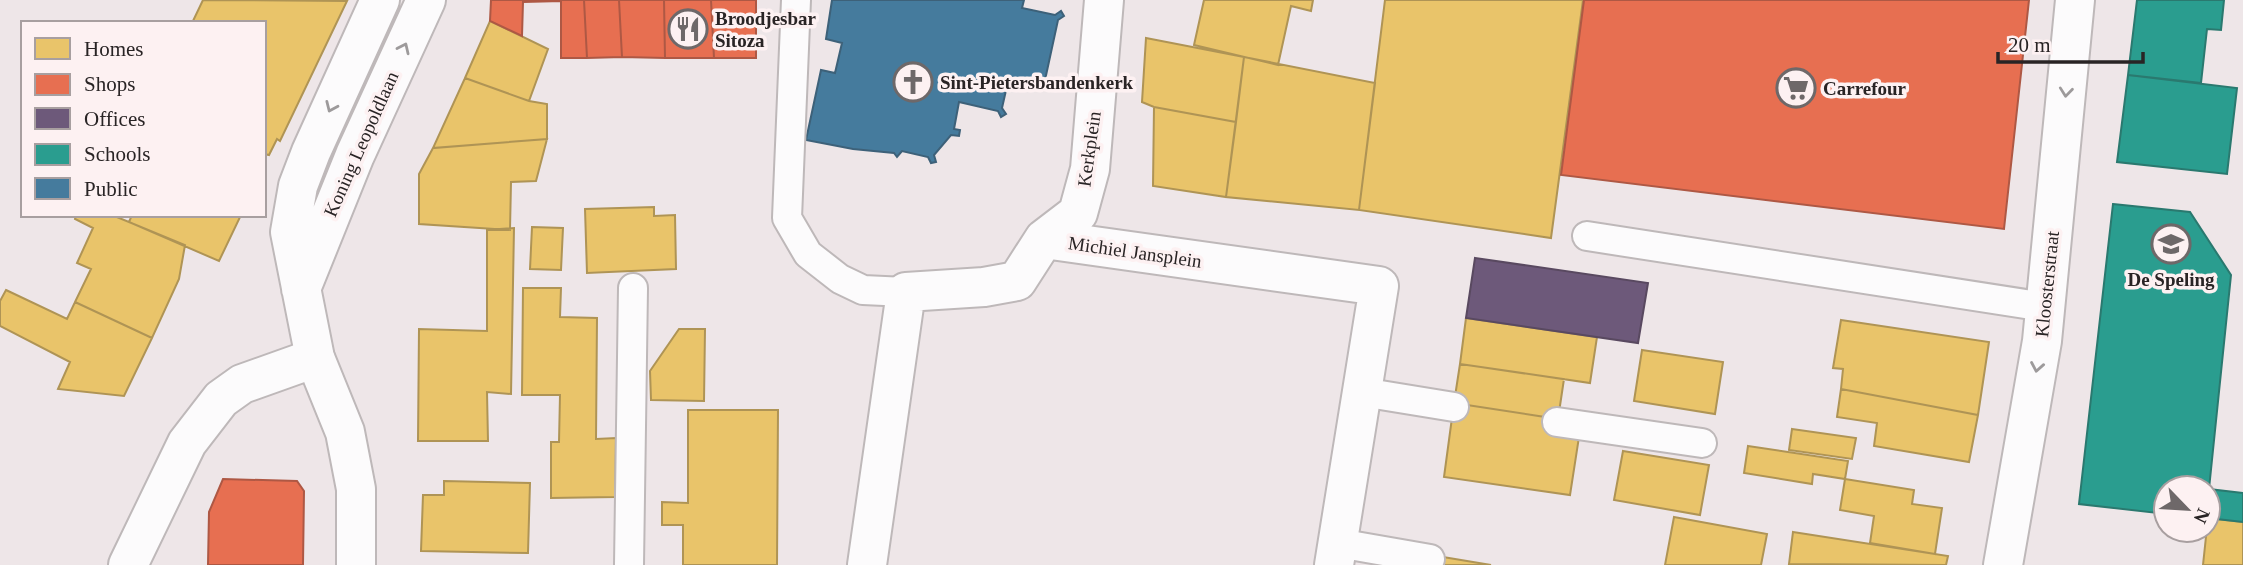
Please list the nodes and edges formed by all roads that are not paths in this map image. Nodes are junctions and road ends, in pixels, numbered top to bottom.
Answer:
1 (380, 0) edge
2 (426, 0) edge
3 (796, 0) edge
4 (1104, 0) edge
5 (2076, 0) edge
6 (1587, 236) dead end
7 (1044, 239) junction
8 (633, 288) dead end
9 (300, 291) junction
10 (906, 292) junction
11 (2045, 307) junction
12 (315, 358) junction
13 (1362, 392) junction
14 (1454, 407) dead end
15 (1557, 422) dead end
16 (1702, 443) dead end
17 (1336, 554) edge
18 (1430, 559) dead end
19 (128, 565) edge
20 (356, 565) edge
21 (629, 565) edge
22 (867, 565) edge
23 (2003, 565) edge

1 -> 9 street, Koning Leopoldlaan
9 -> 2 street, Koning Leopoldlaan
3 - 10 lane
4 - 7 street, Kerkplein
5 -> 11 street, Kloosterstraat
6 - 11 lane
7 - 10 street, Michiel Jansplein
7 - 13 street, Michiel Jansplein
8 - 21 lane
9 - 12 street, Koning Leopoldlaan
10 - 22 street
11 -> 23 street, Kloosterstraat
12 - 19 street
12 - 20 street, Koning Leopoldlaan
13 - 14 lane
13 - 17 street, Michiel Jansplein
15 - 16 lane
17 - 18 lane

